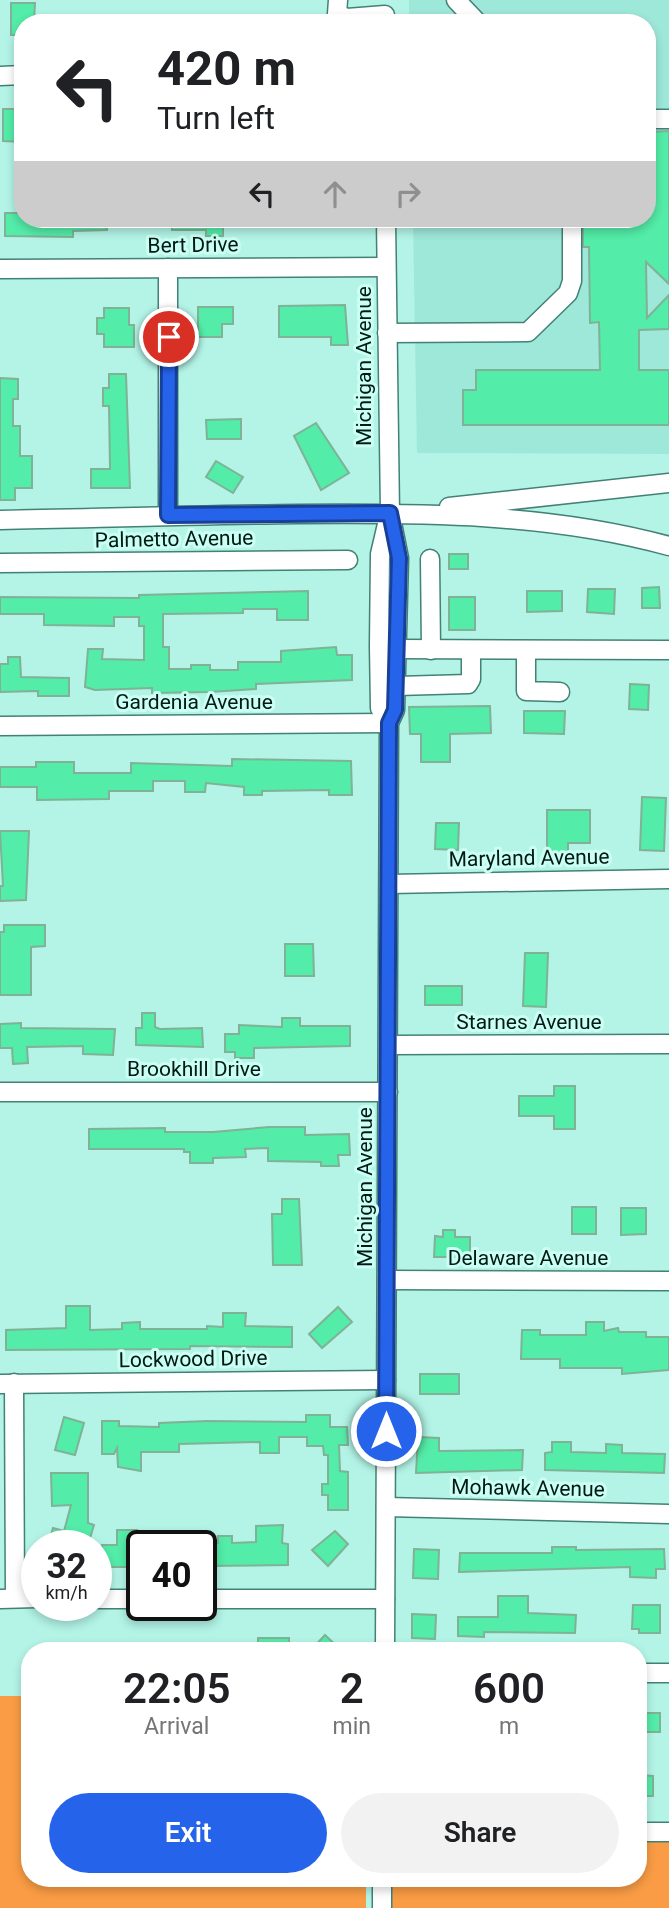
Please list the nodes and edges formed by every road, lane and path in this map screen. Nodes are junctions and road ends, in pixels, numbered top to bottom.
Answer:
1 (456, 0) edge
2 (469, 14) edge
3 (386, 228) edge
4 (572, 228) edge
5 (386, 267) junction
6 (168, 268) junction
7 (0, 269) edge
8 (387, 334) junction
9 (669, 483) edge
10 (390, 513) junction
11 (168, 515) junction
12 (0, 520) edge
13 (669, 546) edge
14 (430, 559) dead end
15 (348, 560) dead end
16 (0, 563) edge
17 (397, 649) junction
18 (431, 650) junction
19 (471, 650) junction
20 (526, 650) junction
21 (669, 650) edge
22 (397, 686) junction
23 (560, 692) dead end
24 (389, 723) junction
25 (0, 726) edge
26 (669, 878) edge
27 (389, 884) junction
28 (669, 1044) edge
29 (388, 1045) junction
30 (0, 1092) edge
31 (388, 1092) junction
32 (387, 1280) junction
33 (669, 1281) edge
34 (386, 1380) junction
35 (7, 1383) edge
36 (386, 1507) junction
37 (669, 1514) edge
38 (8, 1598) edge
39 (217, 1599) edge
40 (385, 1599) junction
41 (385, 1642) edge
42 (647, 1673) edge
43 (669, 1673) edge
44 (647, 1832) edge
45 (669, 1832) edge
46 (382, 1887) edge
47 (382, 1908) edge

1 - 2 street
3 - 5 street, Michigan Avenue
4 - 8 street
5 - 6 street, Bert Drive
5 - 8 street, Michigan Avenue
6 - 7 street, Bert Drive
6 - 11 street
8 - 10 street, Michigan Avenue
9 - 10 street
10 - 11 street
10 - 13 street
10 - 17 street, Michigan Avenue
10 - 24 street, Michigan Avenue
11 - 12 street
14 - 18 street
15 - 16 street, Palmetto Avenue
17 - 18 street
17 - 22 street, Michigan Avenue
18 - 19 street
19 - 20 street
19 - 22 street
20 - 21 street
20 - 23 street
22 - 24 street, Michigan Avenue
24 - 25 street, Gardenia Avenue
24 - 27 street, Michigan Avenue
26 - 27 street, Maryland Avenue
27 - 29 street, Michigan Avenue
28 - 29 street, Starnes Avenue
29 - 31 street, Michigan Avenue
30 - 31 street, Brookhill Drive
31 - 32 street, Michigan Avenue
32 - 33 street, Delaware Avenue
32 - 34 street, Michigan Avenue
34 - 35 street, Lockwood Drive
34 - 36 street, Michigan Avenue
35 - 38 street
36 - 37 street, Mohawk Avenue
36 - 40 street, Michigan Avenue
39 - 40 street
40 - 41 street, Michigan Avenue
42 - 43 street
44 - 45 street
46 - 47 street

